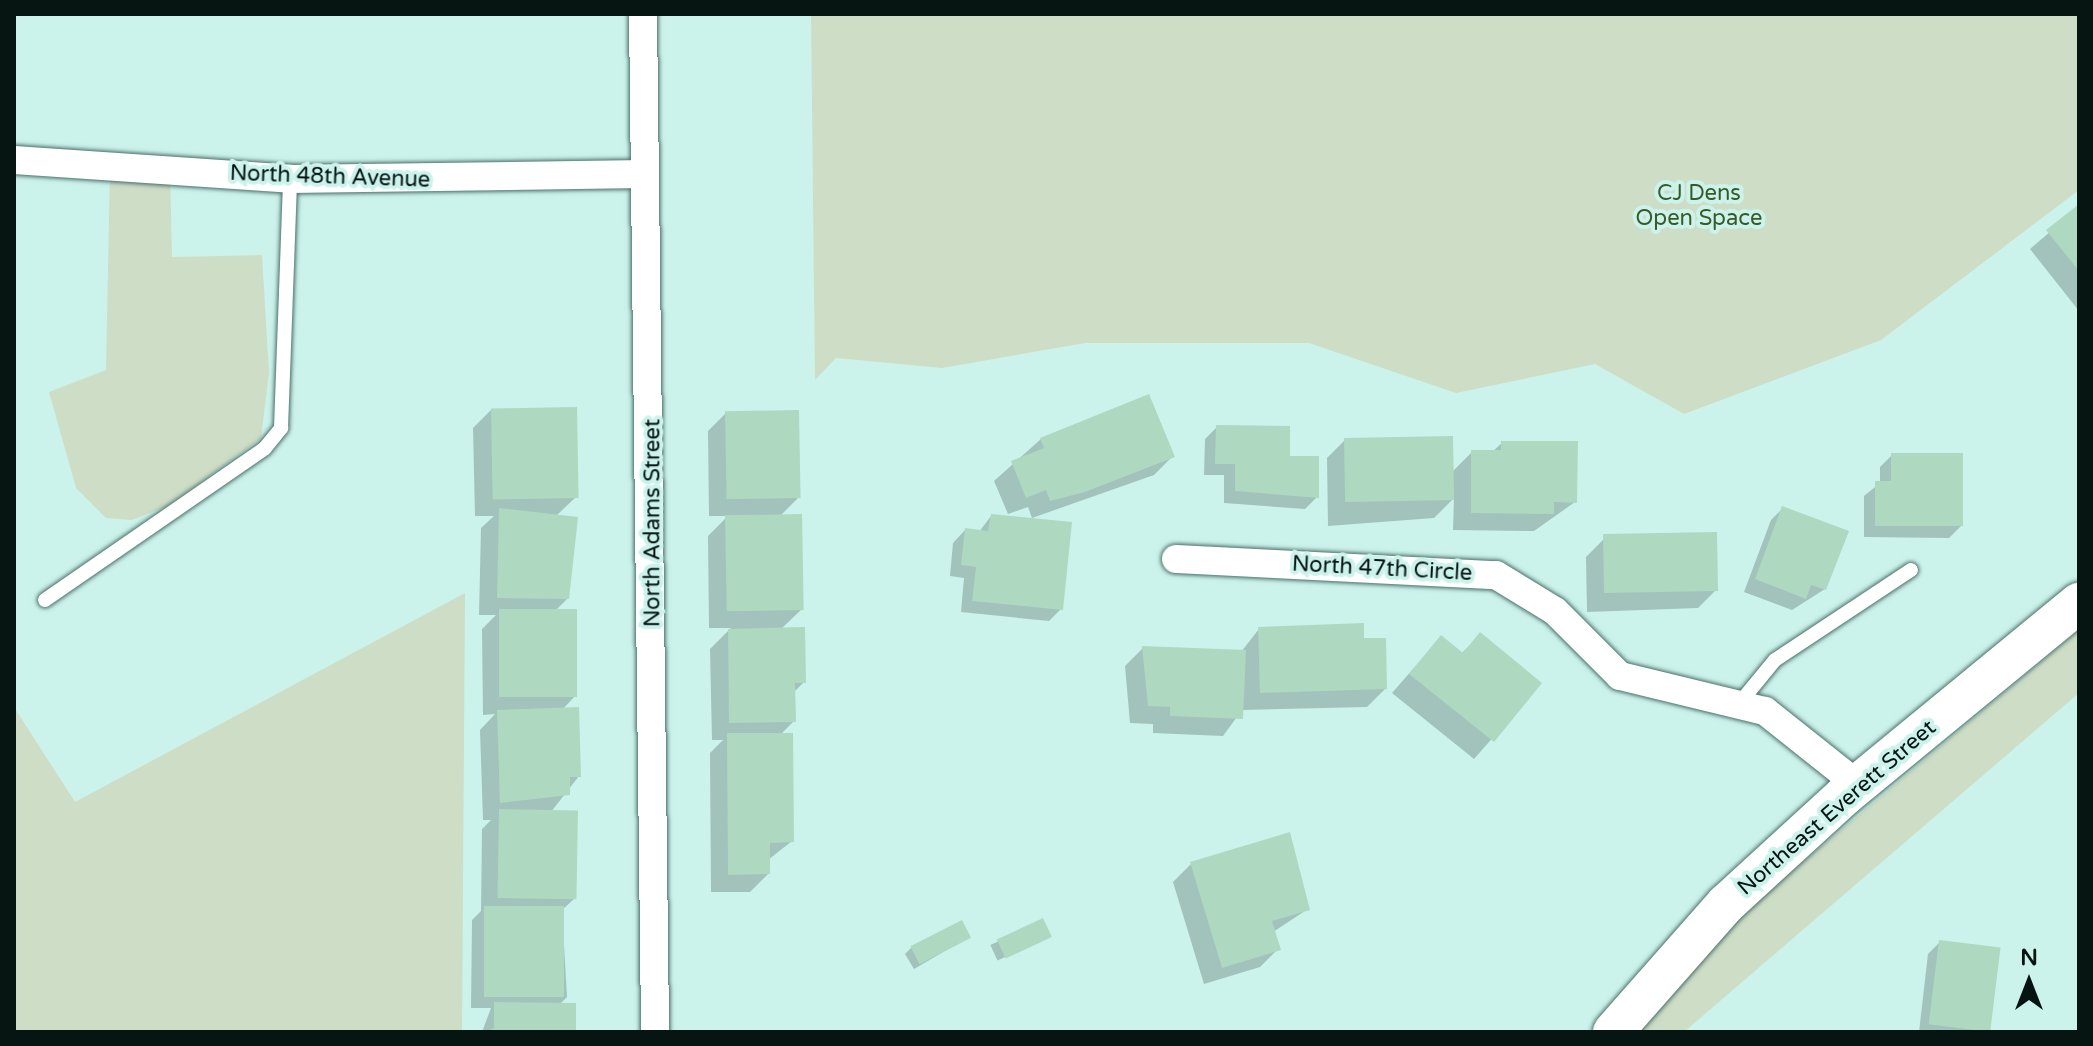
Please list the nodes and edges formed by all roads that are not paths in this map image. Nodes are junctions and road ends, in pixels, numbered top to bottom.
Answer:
1 (643, 14) edge
2 (14, 160) edge
3 (645, 174) junction
4 (290, 179) junction
5 (1176, 559) dead end
6 (1911, 570) dead end
7 (45, 600) dead end
8 (2079, 603) edge
9 (1738, 705) junction
10 (1858, 785) junction
11 (655, 1032) edge
12 (1613, 1032) edge

1 - 3 street, North Adams Street
2 - 4 street, North 48th Avenue
3 - 4 street, North 48th Avenue
3 - 11 street, North Adams Street
4 - 7 lane
5 - 9 street, North 47th Circle
6 - 9 lane
8 - 10 main road, Northeast Everett Street
9 - 10 street, North 47th Circle
10 - 12 main road, Northeast Everett Street

